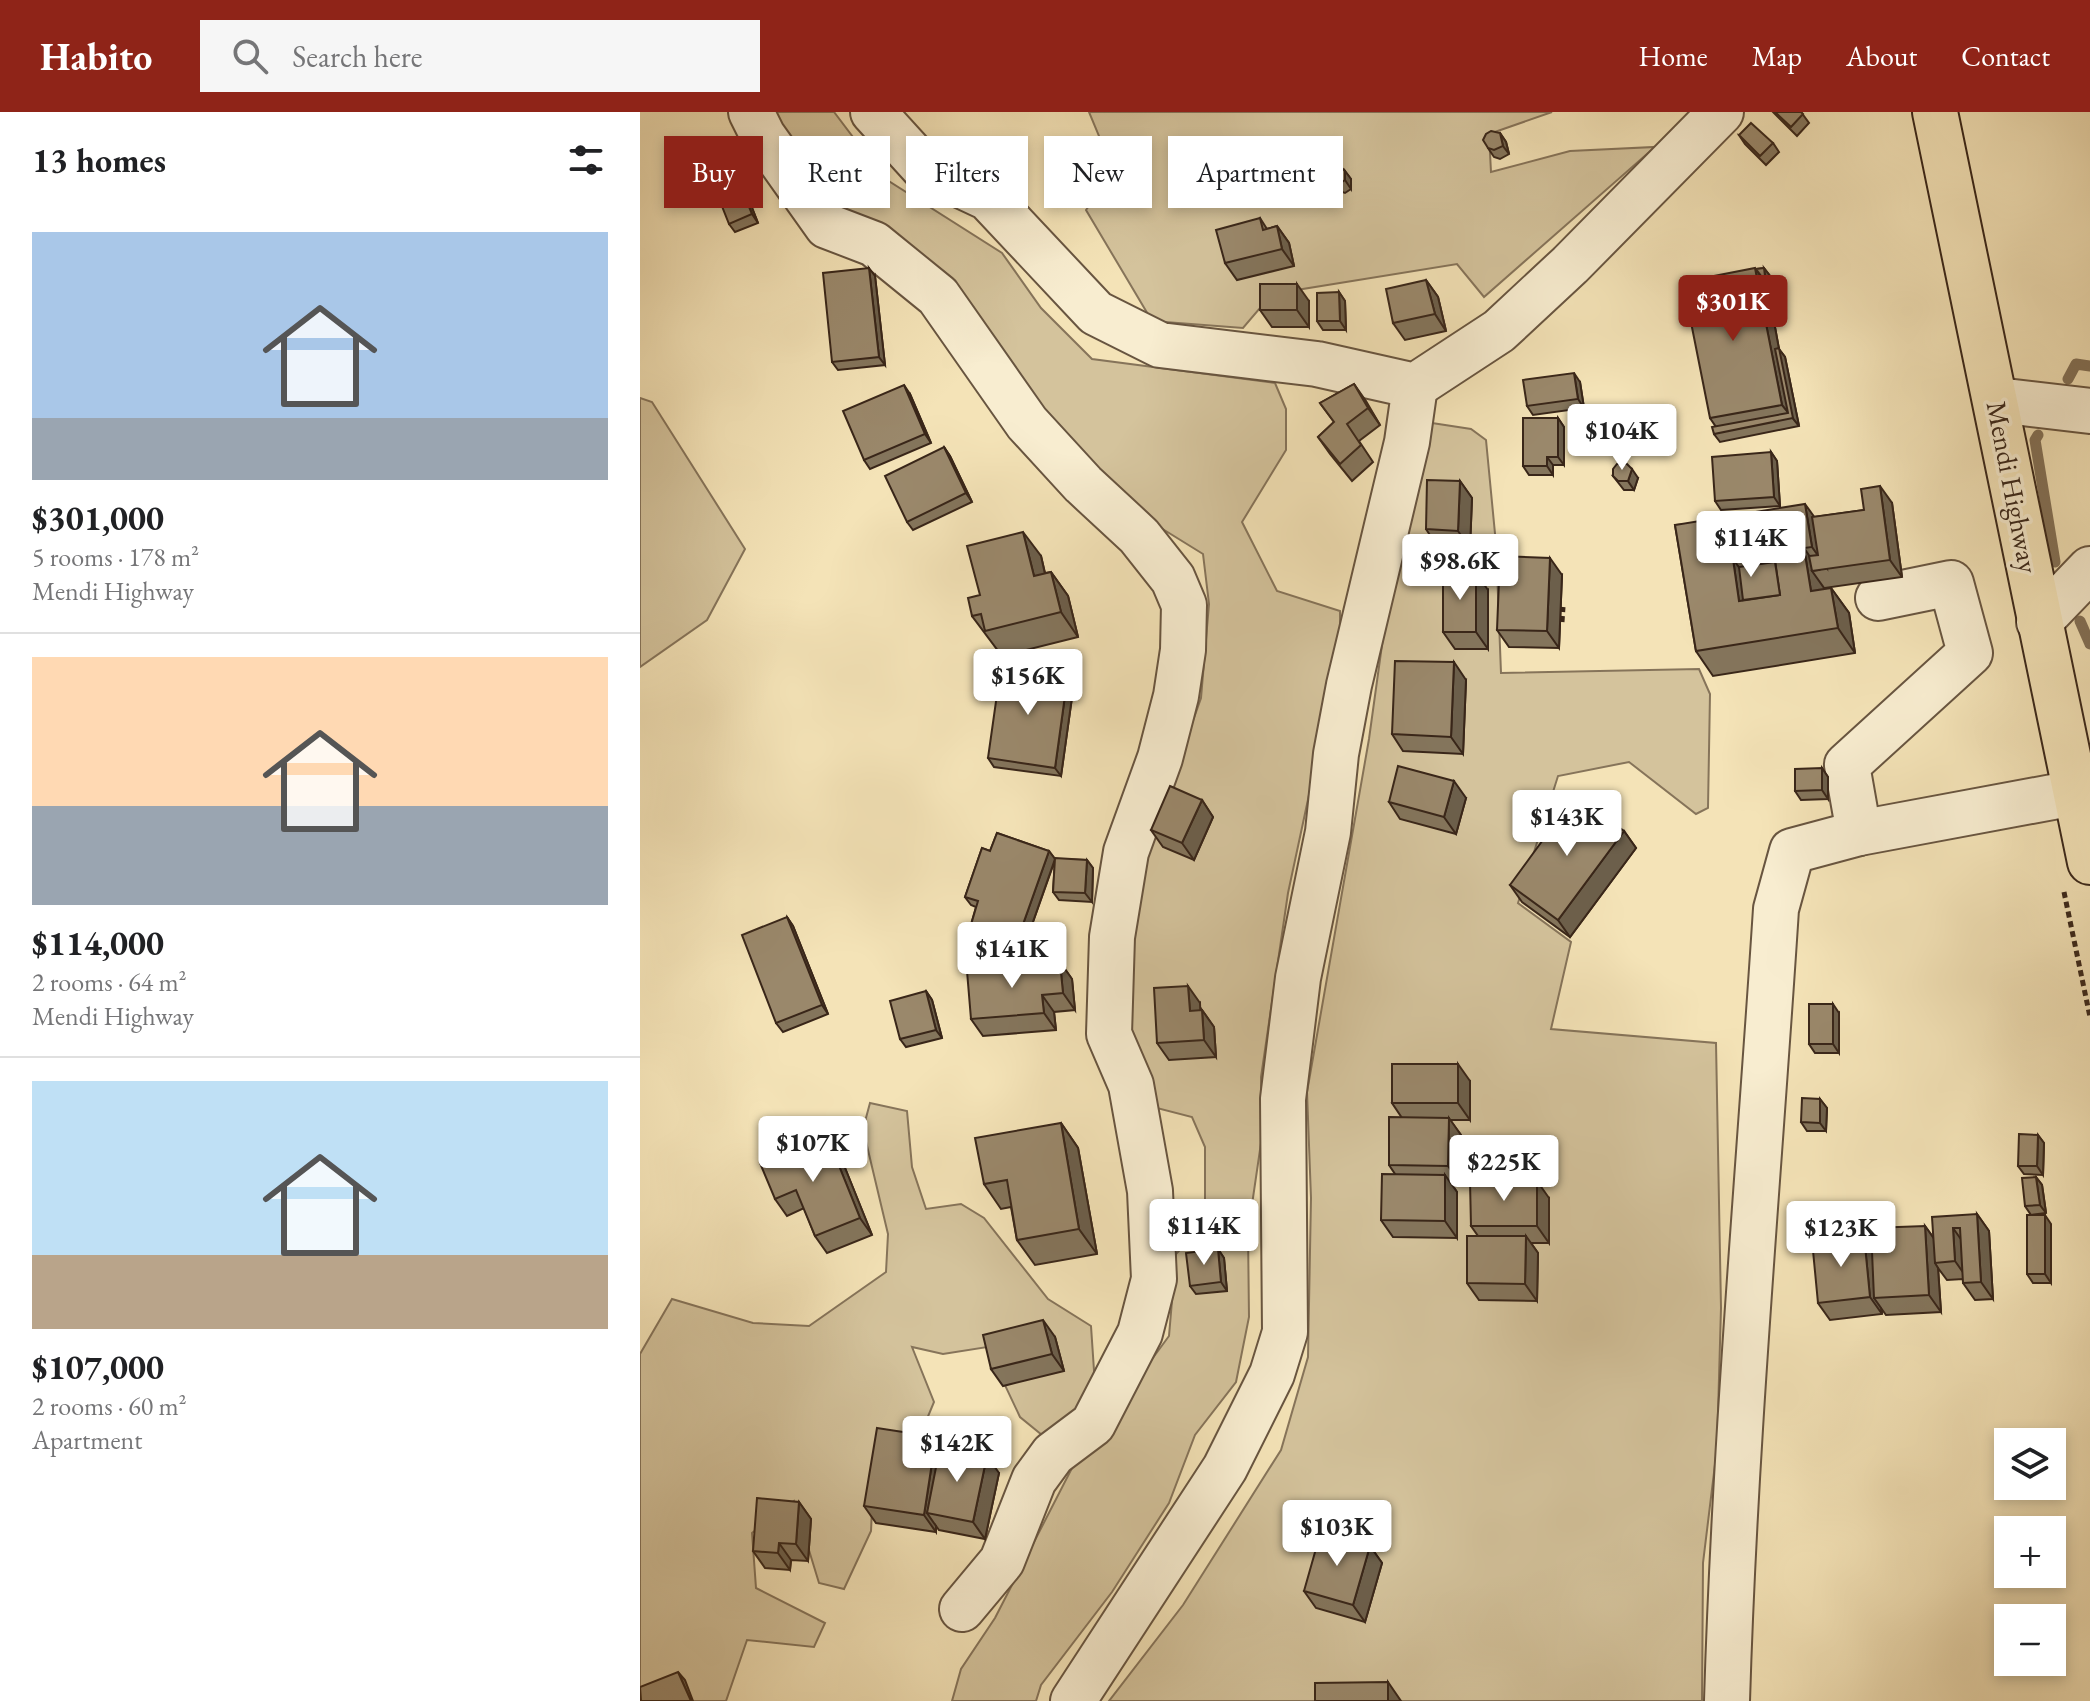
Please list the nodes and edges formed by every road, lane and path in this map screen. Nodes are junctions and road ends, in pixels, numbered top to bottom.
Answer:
1 (751, 112) edge
2 (873, 112) edge
3 (1721, 112) edge
4 (1935, 112) edge
5 (1415, 386) junction
6 (1997, 400) junction
7 (2090, 411) edge
8 (2090, 569) edge
9 (1878, 598) dead end
10 (1563, 607) dead end
11 (1562, 622) dead end
12 (2039, 622) junction
13 (2074, 793) junction
14 (1859, 833) junction
15 (2076, 872) edge
16 (2090, 1017) edge
17 (962, 1609) dead end
18 (1073, 1701) edge
19 (1727, 1701) edge

1 - 17 street
2 - 5 street
3 - 5 street
4 - 6 main road, Mendi Highway
5 - 18 street
6 - 7 street
6 - 12 main road, Mendi Highway
8 - 12 street
9 - 14 street
10 - 11 path
12 - 13 main road, Mendi Highway
13 - 14 street
13 - 15 main road, Mendi Highway
14 - 19 street
15 - 16 path

